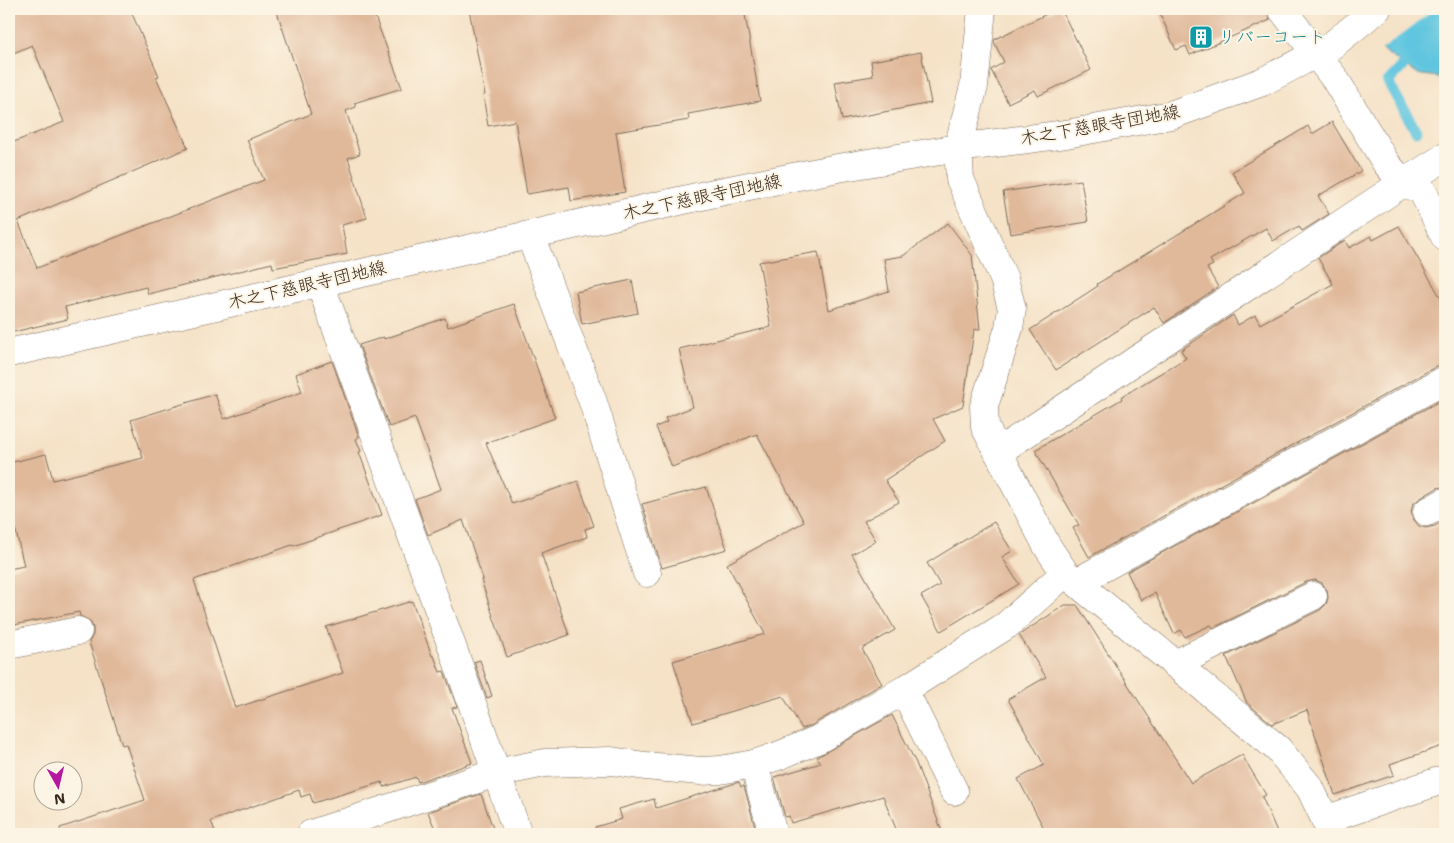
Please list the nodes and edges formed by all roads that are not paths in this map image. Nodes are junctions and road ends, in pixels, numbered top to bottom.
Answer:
1 (982, 9) edge
2 (1282, 9) edge
3 (1377, 9) edge
4 (1324, 50) junction
5 (958, 148) junction
6 (1445, 157) edge
7 (1402, 182) junction
8 (530, 235) junction
9 (1445, 238) edge
10 (320, 283) junction
11 (9, 353) edge
12 (1445, 380) edge
13 (998, 452) junction
14 (647, 573) dead end
15 (1071, 578) junction
16 (1313, 596) dead end
17 (78, 631) dead end
18 (9, 645) edge
19 (1175, 664) junction
20 (904, 690) junction
21 (754, 764) junction
22 (496, 773) junction
23 (1445, 779) edge
24 (954, 791) dead end
25 (1329, 827) edge
26 (311, 834) edge
27 (518, 834) edge
28 (773, 834) edge

1 - 5 street
2 - 4 street
3 - 4 street, 木之下慈眼寺団地線
4 - 5 street, 木之下慈眼寺団地線
4 - 7 street
5 - 8 street, 木之下慈眼寺団地線
5 - 13 street
6 - 7 street
7 - 9 street
7 - 13 street
8 - 10 street, 木之下慈眼寺団地線
8 - 14 street
10 - 11 street, 木之下慈眼寺団地線
10 - 22 street
12 - 15 street
13 - 15 street
15 - 19 street
15 - 20 street
16 - 19 street
17 - 18 street
19 - 25 street
20 - 21 street
20 - 24 street
21 - 22 street
21 - 28 street
22 - 26 street
22 - 27 street
23 - 25 street

